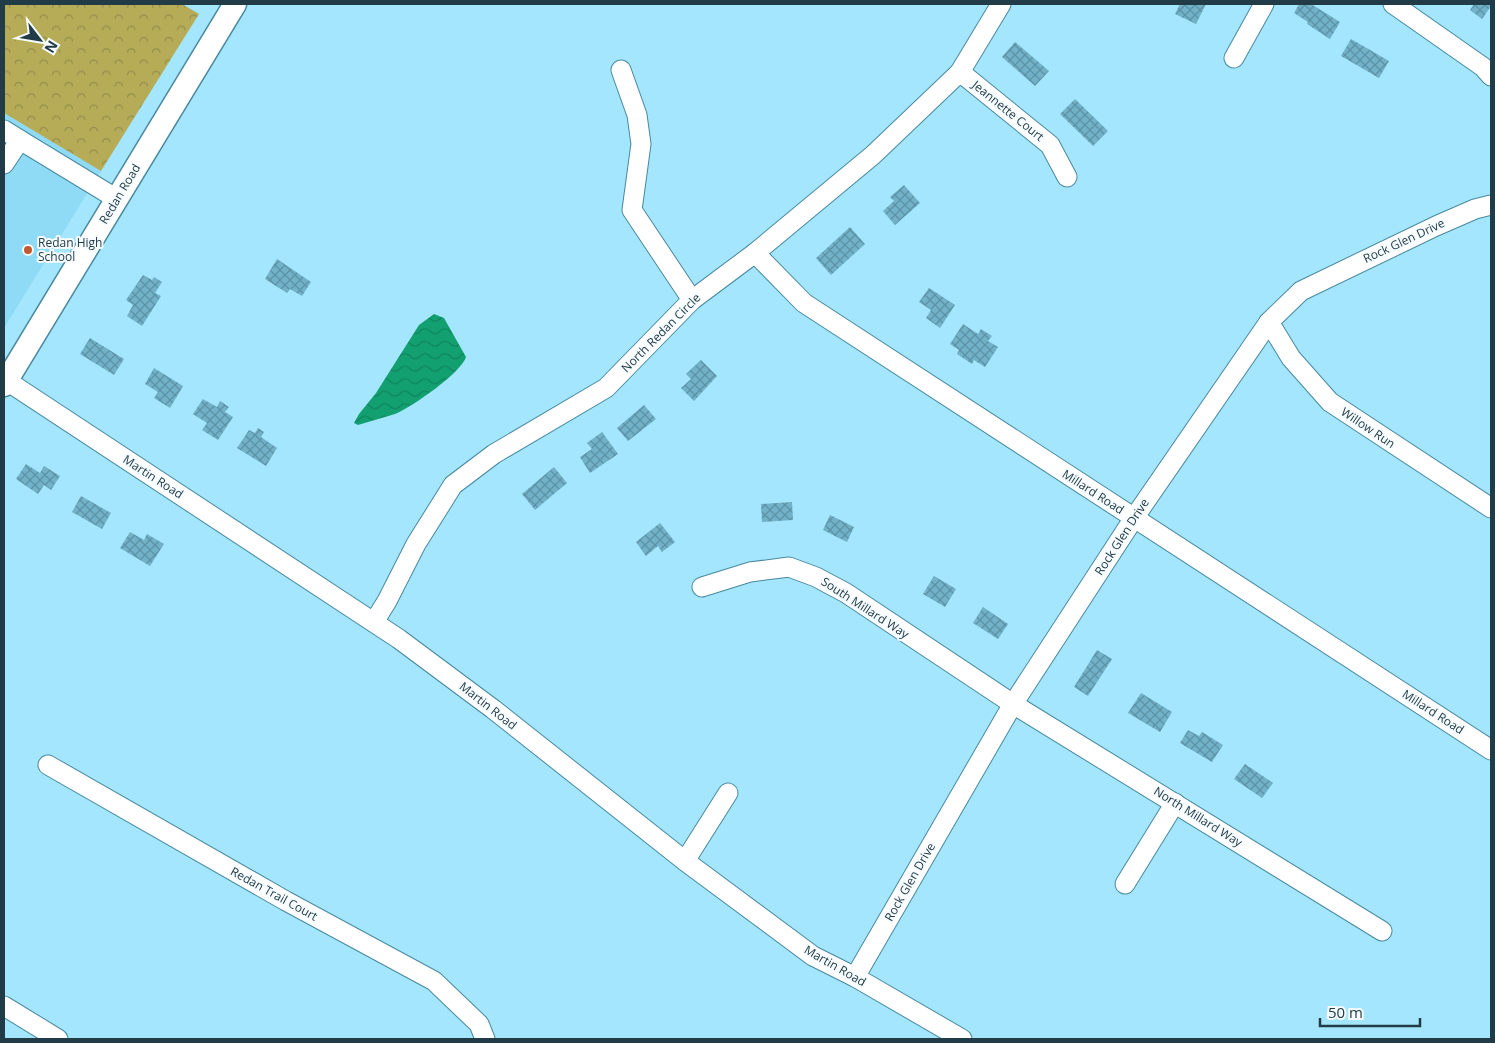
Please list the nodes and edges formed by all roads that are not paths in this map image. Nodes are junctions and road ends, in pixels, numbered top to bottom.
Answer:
1 (236, 4) edge
2 (1001, 4) edge
3 (1264, 4) edge
4 (1393, 4) edge
5 (1234, 58) dead end
6 (621, 70) dead end
7 (960, 72) junction
8 (1491, 76) edge
9 (4, 130) edge
10 (20, 140) junction
11 (4, 164) edge
12 (1067, 177) dead end
13 (117, 199) junction
14 (1491, 205) edge
15 (756, 253) junction
16 (692, 300) junction
17 (1269, 322) junction
18 (5, 382) edge
19 (1491, 508) edge
20 (1134, 518) junction
21 (702, 587) dead end
22 (374, 622) junction
23 (1013, 704) junction
24 (1491, 750) edge
25 (48, 765) dead end
26 (728, 793) dead end
27 (1174, 803) junction
28 (685, 861) junction
29 (1125, 884) dead end
30 (1382, 931) dead end
31 (855, 977) junction
32 (4, 1006) edge
33 (58, 1039) edge
34 (485, 1039) edge
35 (962, 1039) edge

1 - 13 main road, Redan Road
2 - 7 street, North Redan Circle
3 - 5 street
4 - 8 street
6 - 16 street
7 - 12 street, Jeannette Court
7 - 15 street, North Redan Circle
9 - 10 street
10 - 11 street
10 - 13 street
13 - 18 main road, Redan Road
14 - 17 street, Rock Glen Drive
15 - 16 street, North Redan Circle
15 - 20 street, Millard Road
16 - 22 street, North Redan Circle
17 - 19 street, Willow Run
17 - 20 street, Rock Glen Drive
18 - 22 street, Martin Road
20 - 23 street, Rock Glen Drive
20 - 24 street, Millard Road
21 - 23 street, South Millard Way
22 - 28 street, Martin Road
23 - 27 street, North Millard Way
23 - 31 street, Rock Glen Drive
25 - 34 street, Redan Trail Court
26 - 28 street
27 - 29 street
27 - 30 street, North Millard Way
28 - 31 street, Martin Road
31 - 35 street, Martin Road
32 - 33 street

